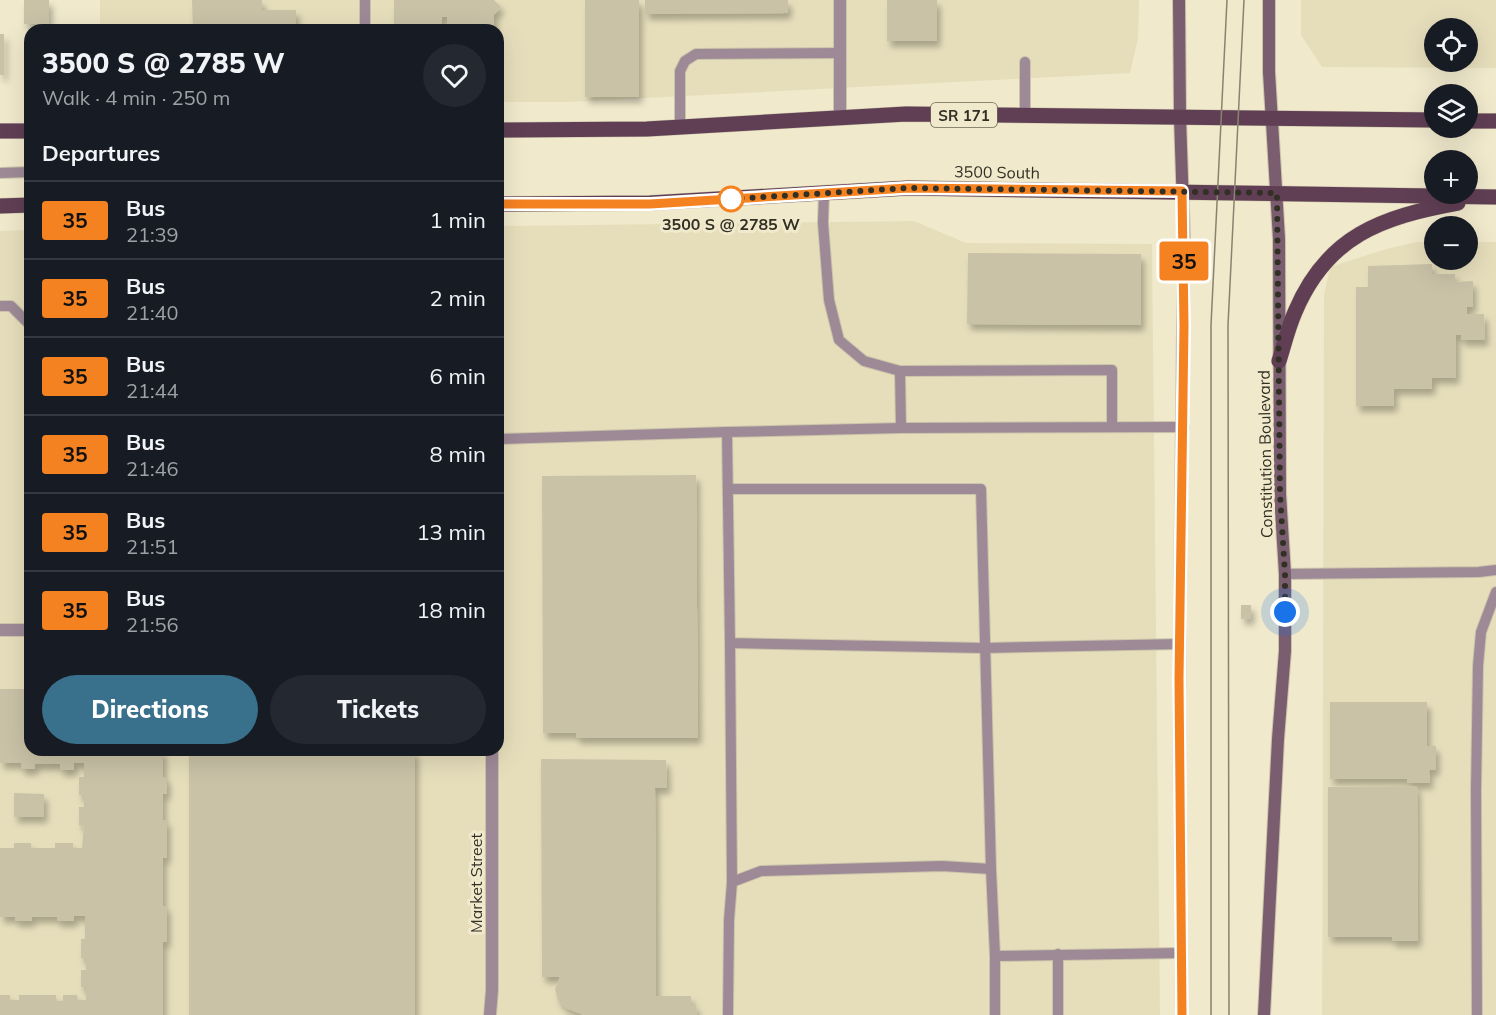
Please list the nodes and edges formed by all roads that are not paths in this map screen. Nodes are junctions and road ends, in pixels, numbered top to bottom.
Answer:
1 (365, 0) edge
2 (840, 0) edge
3 (1179, 0) edge
4 (1269, 0) edge
5 (365, 24) edge
6 (840, 52) junction
7 (1025, 63) dead end
8 (1025, 115) junction
9 (1180, 117) junction
10 (840, 118) junction
11 (1272, 118) junction
12 (1424, 120) edge
13 (1478, 121) edge
14 (1496, 121) edge
15 (680, 128) junction
16 (504, 130) edge
17 (0, 131) edge
18 (24, 131) edge
19 (24, 172) edge
20 (0, 173) edge
21 (1182, 191) junction
22 (824, 193) junction
23 (1277, 193) junction
24 (1494, 196) edge
25 (504, 204) edge
26 (0, 206) edge
27 (24, 206) edge
28 (0, 306) edge
29 (24, 320) edge
30 (1280, 361) junction
31 (900, 370) junction
32 (1112, 427) junction
33 (1184, 427) junction
34 (901, 428) junction
35 (727, 432) junction
36 (504, 439) edge
37 (728, 489) junction
38 (1496, 570) edge
39 (1285, 574) junction
40 (1496, 592) edge
41 (0, 630) edge
42 (24, 630) edge
43 (730, 643) junction
44 (1180, 644) junction
45 (984, 648) junction
46 (492, 756) edge
47 (990, 869) junction
48 (732, 882) junction
49 (1180, 953) junction
50 (1058, 954) junction
51 (995, 956) junction
52 (490, 1015) edge
53 (728, 1015) edge
54 (995, 1015) edge
55 (1058, 1015) edge
56 (1182, 1015) edge
57 (1264, 1015) edge
58 (1477, 1015) edge

1 - 5 lane
2 - 6 street
3 - 9 main road
4 - 11 main road, Constitution Boulevard
6 - 10 street
6 - 15 lane
7 - 8 lane
8 - 9 main road, SR 171
8 - 10 main road, SR 171
9 - 11 main road, SR 171
9 - 21 main road
10 - 15 main road, SR 171
11 - 12 main road, SR 171
11 - 23 main road, Constitution Boulevard
13 - 14 main road
15 - 16 main road, SR 171
17 - 18 main road
19 - 20 lane
21 - 22 main road, 3500 South
21 - 23 main road, 3500 South
21 - 33 main road
22 - 25 main road, 3500 South
22 - 31 lane
23 - 24 main road, 3500 South
23 - 30 main road, Constitution Boulevard
24 - 30 main road
26 - 27 main road
28 - 29 lane
30 - 39 main road, Constitution Boulevard
31 - 32 lane
31 - 34 lane
32 - 33 lane
32 - 34 lane
33 - 44 main road
34 - 35 lane
35 - 36 lane
35 - 37 lane
37 - 43 lane
37 - 45 lane
38 - 39 lane
39 - 57 main road, Constitution Boulevard
40 - 58 lane
41 - 42 street
43 - 45 lane
43 - 48 lane
44 - 45 lane
44 - 49 main road
45 - 47 lane
46 - 52 street, Market Street
47 - 48 lane
47 - 51 lane
48 - 53 lane
49 - 50 lane
49 - 56 main road
50 - 51 lane
50 - 55 lane
51 - 54 lane

